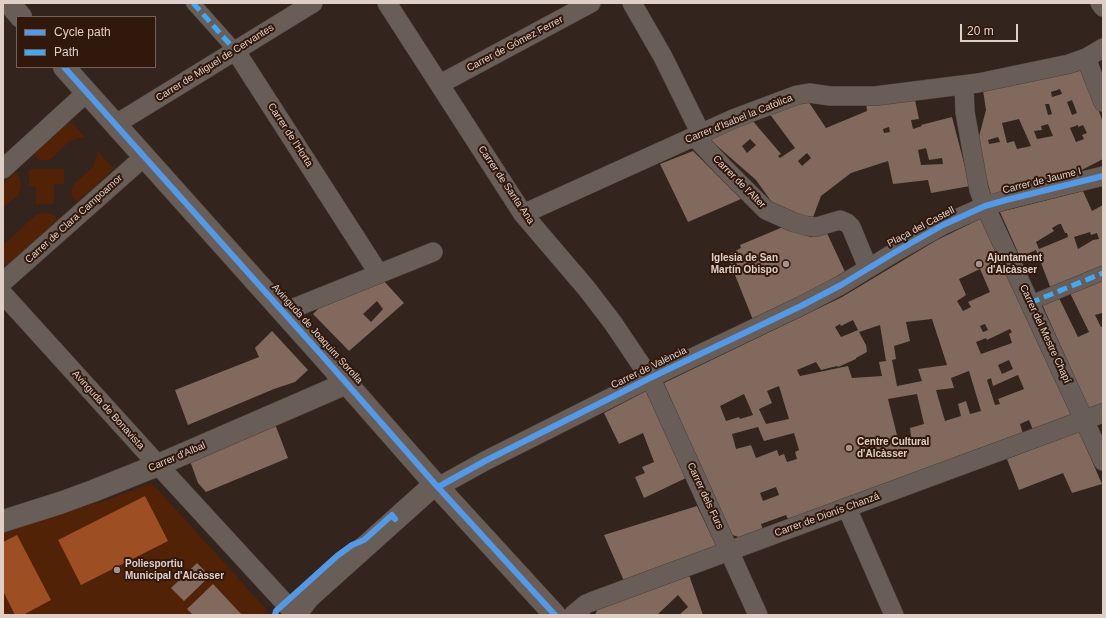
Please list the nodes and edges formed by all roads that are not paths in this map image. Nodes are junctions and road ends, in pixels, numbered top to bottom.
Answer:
1 (9, 3) edge
2 (193, 3) edge
3 (313, 3) edge
4 (387, 3) edge
5 (591, 3) edge
6 (632, 3) edge
7 (1100, 3) edge
8 (1103, 7) edge
9 (20, 16) edge
10 (1103, 48) edge
11 (235, 50) junction
12 (1086, 58) junction
13 (65, 68) edge
14 (440, 84) junction
15 (964, 86) junction
16 (87, 92) junction
17 (1103, 102) edge
18 (116, 124) junction
19 (698, 135) junction
20 (145, 156) junction
21 (3, 169) edge
22 (1103, 176) edge
23 (986, 206) junction
24 (523, 214) junction
25 (433, 252) dead end
26 (868, 268) junction
27 (1103, 272) edge
28 (379, 274) junction
29 (3, 282) edge
30 (3, 294) edge
31 (1030, 303) junction
32 (284, 312) junction
33 (650, 378) junction
34 (347, 383) junction
35 (1103, 413) edge
36 (1085, 420) junction
37 (1103, 461) edge
38 (158, 465) junction
39 (436, 485) junction
40 (847, 508) junction
41 (3, 521) edge
42 (730, 550) junction
43 (295, 614) edge
44 (555, 615) edge
45 (573, 615) edge
46 (758, 615) edge
47 (894, 615) edge

1 - 9 street
2 - 11 street, Carrer de l'Horta
3 - 11 street, Carrer de Miguel de Cervantes
4 - 14 street, Carrer de Santa Ana
5 - 14 street, Carrer de Gómez Ferrer
6 - 19 street, Carrer de l'Alter
7 - 8 street
10 - 12 street, Carrer d'Isabel la Catòlica
11 - 18 street, Carrer de Miguel de Cervantes
11 - 28 street, Carrer de l'Horta
12 - 15 street, Carrer d'Isabel la Catòlica
12 - 17 street
13 - 16 street, Avinguda de Joaquim Sorolla
14 - 24 street, Carrer de Santa Ana
15 - 19 street, Carrer d'Isabel la Catòlica
15 - 23 street, Carrer del Mestre Chapí
16 - 18 street, Avinguda de Joaquim Sorolla
16 - 21 street
18 - 20 street, Avinguda de Joaquim Sorolla
19 - 24 street, Carrer d'Isabel la Catòlica
19 - 26 street, Carrer de l'Alter
20 - 29 street, Carrer de Clara Campoamor
20 - 32 street, Avinguda de Joaquim Sorolla
22 - 23 street, Carrer de Jaume I
23 - 26 street, Plaça del Castell
23 - 31 street, Carrer del Mestre Chapí
24 - 33 street, Carrer de Santa Ana
25 - 28 street
26 - 33 street, Carrer de València
27 - 31 street
28 - 32 street
30 - 38 street, Avinguda de Bonavista
31 - 36 street, Carrer del Mestre Chapí
32 - 34 street, Avinguda de Joaquim Sorolla
33 - 39 street, Carrer de València
33 - 42 street, Carrer dels Furs
34 - 38 street, Carrer d'Albal
34 - 39 street, Avinguda de Joaquim Sorolla
35 - 36 street, Carrer de Dionís Chanzá
36 - 37 street, Carrer del Mestre Chapí
36 - 40 street, Carrer de Dionís Chanzá
38 - 41 street, Carrer d'Albal
38 - 43 street, Avinguda de Bonavista
39 - 43 street
39 - 44 street, Avinguda de Joaquim Sorolla
40 - 42 street, Carrer de Dionís Chanzá
40 - 47 street
42 - 45 street, Carrer de Dionís Chanzá
42 - 46 street, Carrer dels Furs

